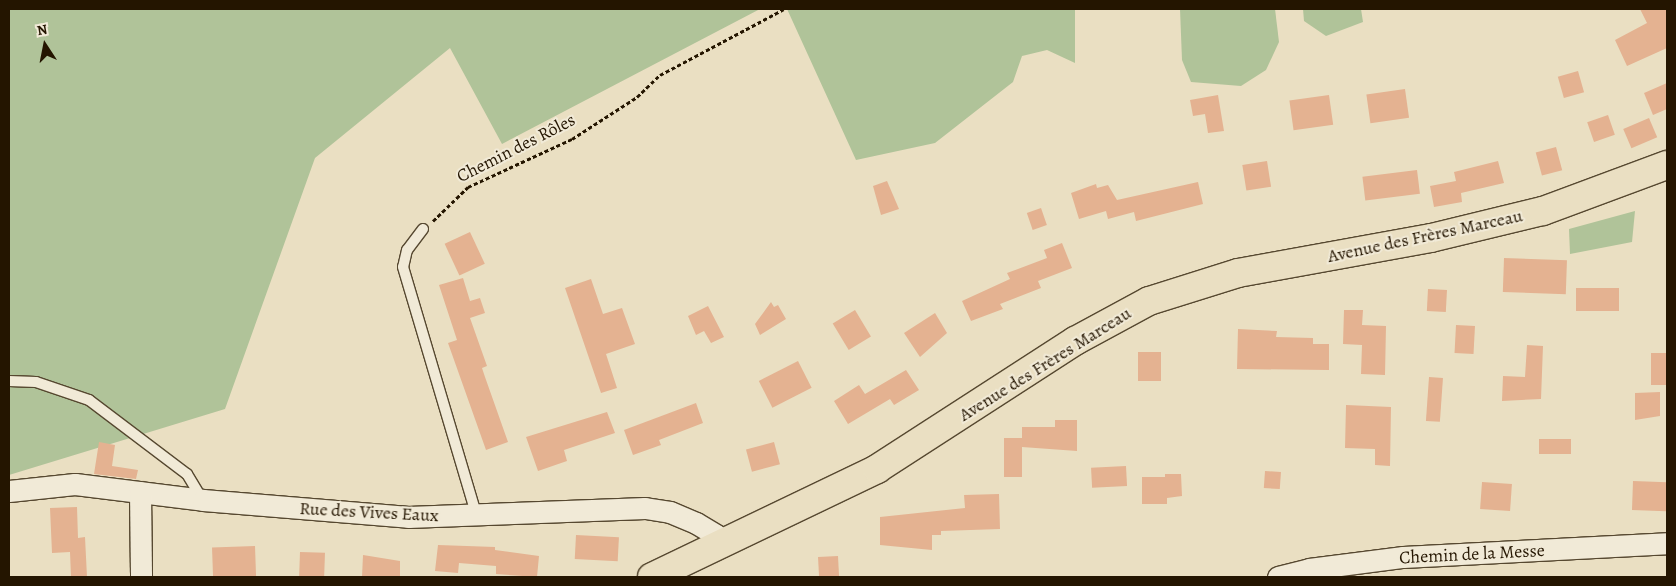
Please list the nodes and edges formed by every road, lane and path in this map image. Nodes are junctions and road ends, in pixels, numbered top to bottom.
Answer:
1 (784, 9) edge
2 (1667, 165) edge
3 (423, 229) joint
4 (9, 380) edge
5 (9, 491) edge
6 (140, 492) junction
7 (203, 500) junction
8 (476, 514) junction
9 (1667, 543) edge
10 (721, 544) junction
11 (141, 577) edge
12 (652, 577) edge
13 (1278, 577) edge

1 - 3 path, Chemin des Rôles
2 - 10 main road, Avenue des Frères Marceau
3 - 8 lane
4 - 7 lane
5 - 6 street, Rue des Vives Eaux
6 - 7 street, Rue des Vives Eaux
6 - 11 street
7 - 8 street, Rue des Vives Eaux
8 - 10 street, Rue des Vives Eaux
9 - 13 street, Chemin de la Messe
10 - 12 main road, Avenue des Frères Marceau

